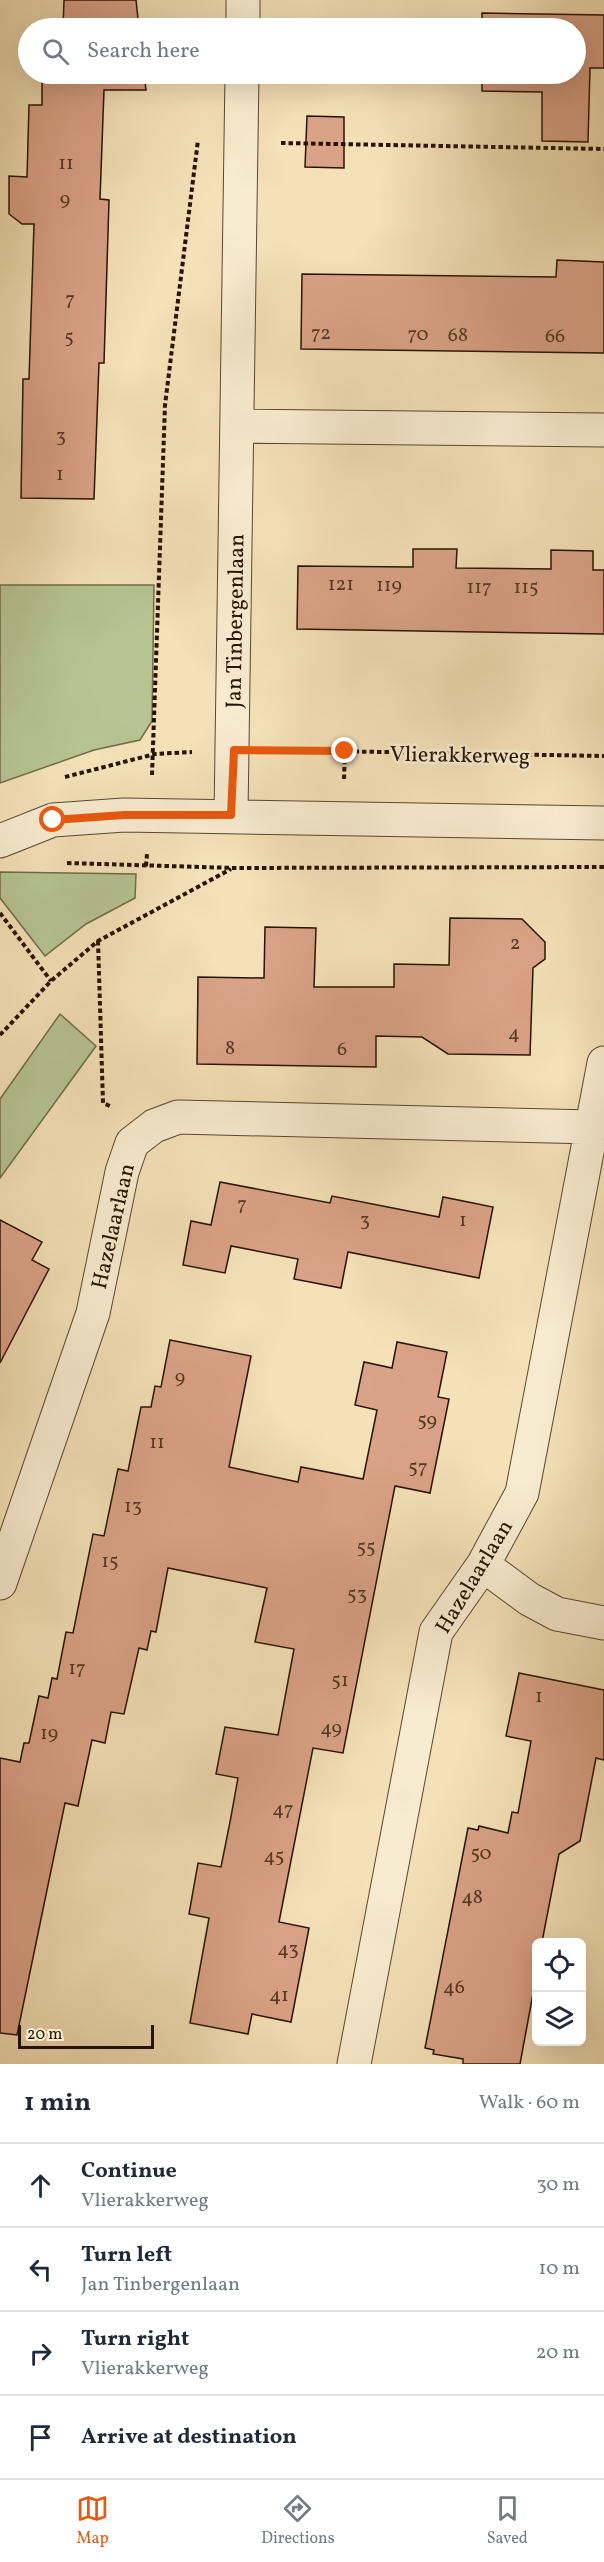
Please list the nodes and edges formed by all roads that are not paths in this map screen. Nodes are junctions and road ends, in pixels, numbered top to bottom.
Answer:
1 (243, 0) edge
2 (243, 18) edge
3 (242, 84) edge
4 (237, 426) junction
5 (604, 430) edge
6 (231, 815) junction
7 (604, 823) edge
8 (0, 841) edge
9 (604, 1063) edge
10 (593, 1127) junction
11 (483, 1565) junction
12 (0, 1583) edge
13 (604, 1623) edge
14 (354, 2064) edge

1 - 2 street
3 - 4 street, Jan Tinbergenlaan
4 - 5 street
4 - 6 street, Jan Tinbergenlaan
6 - 7 street
6 - 8 street
9 - 10 street, Hazelaarlaan
10 - 11 street, Hazelaarlaan
10 - 12 street, Hazelaarlaan
11 - 13 street
11 - 14 street, Hazelaarlaan

